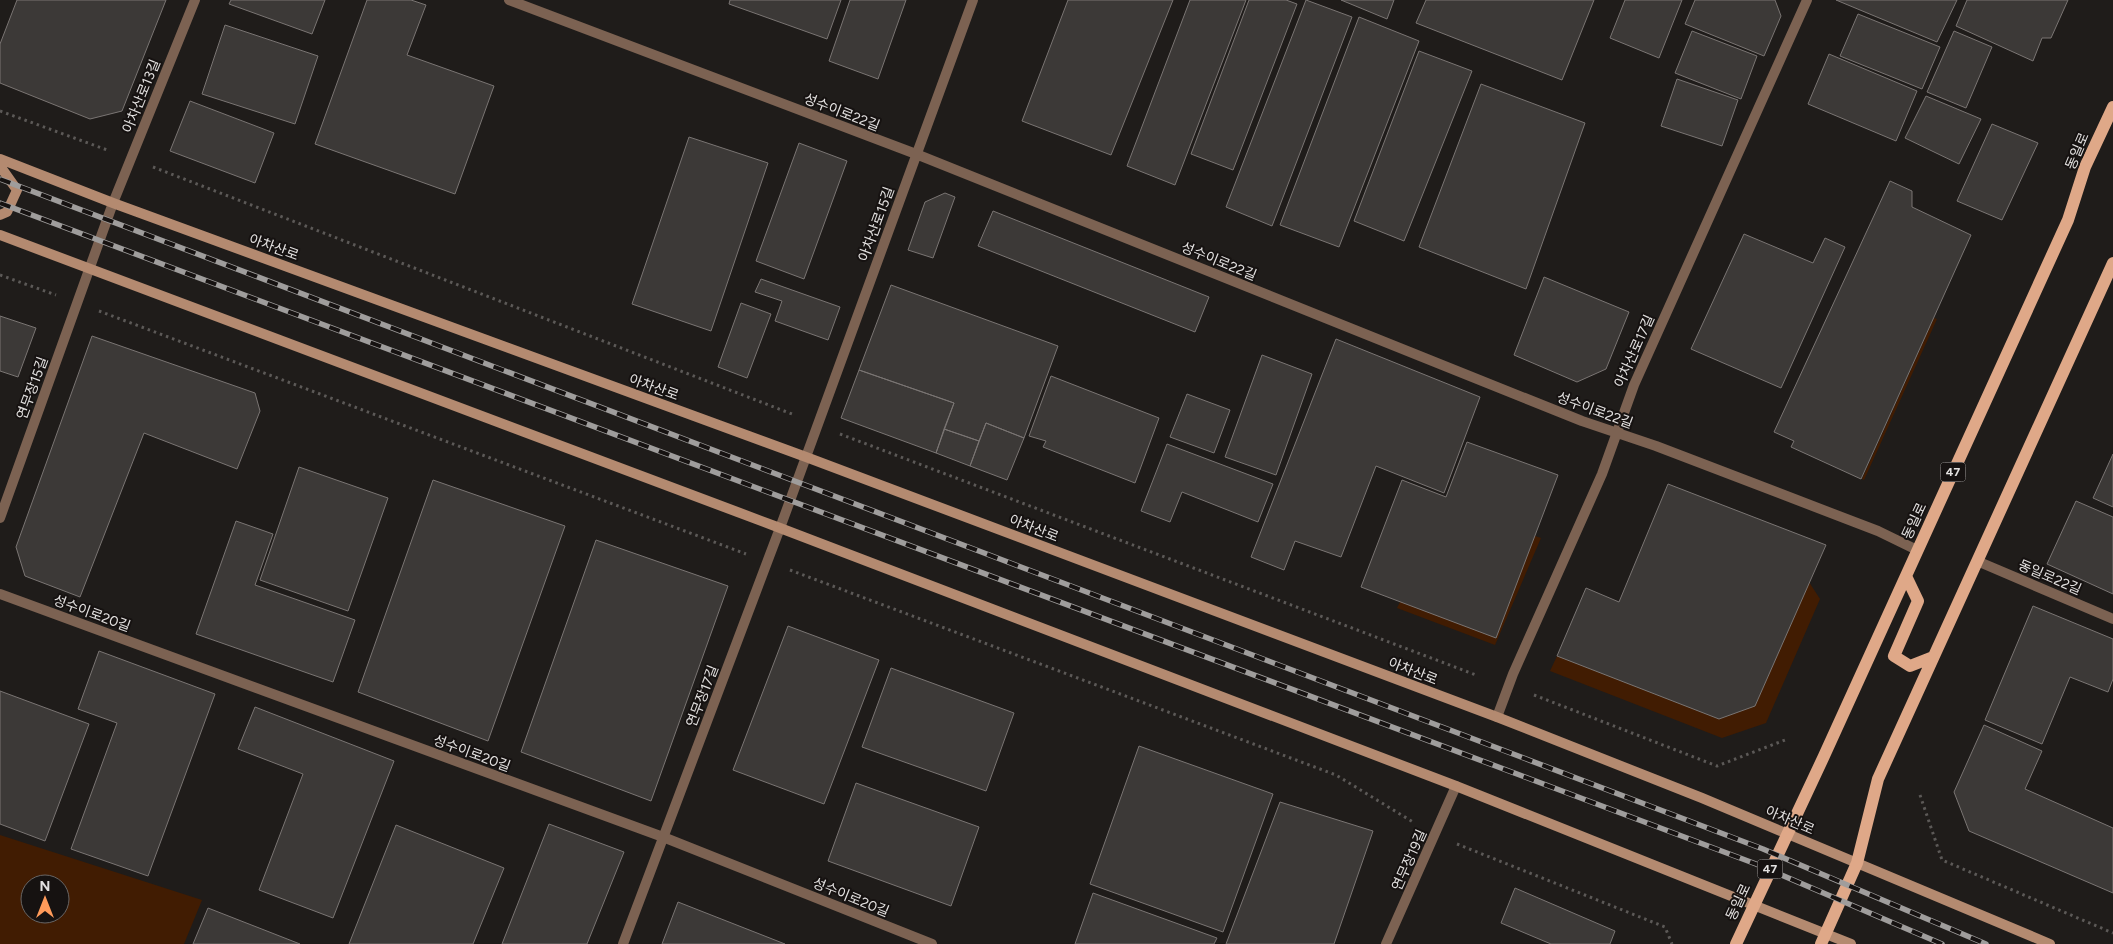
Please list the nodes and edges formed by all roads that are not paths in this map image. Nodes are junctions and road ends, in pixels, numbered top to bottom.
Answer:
1 (195, 0) edge
2 (509, 0) edge
3 (973, 0) edge
4 (1807, 0) edge
5 (2113, 107) edge
6 (916, 154) junction
7 (0, 159) edge
8 (0, 166) edge
9 (113, 203) junction
10 (0, 215) edge
11 (0, 235) edge
12 (2113, 263) edge
13 (90, 268) junction
14 (1616, 433) junction
15 (806, 457) junction
16 (0, 518) edge
17 (780, 528) junction
18 (1917, 550) junction
19 (1977, 561) junction
20 (1906, 576) junction
21 (0, 594) edge
22 (2113, 619) edge
23 (1933, 657) junction
24 (1497, 717) junction
25 (1456, 786) junction
26 (1786, 833) junction
27 (663, 837) junction
28 (1857, 863) junction
29 (1754, 905) junction
30 (1823, 939) edge
31 (623, 944) edge
32 (932, 944) edge
33 (1386, 944) edge
34 (1736, 944) edge
35 (1851, 944) edge
36 (2050, 944) edge

1 - 9 street, 아차산로13길
2 - 6 street, 성수이로22길
3 - 6 street, 아차산로15길
4 - 14 street, 아차산로17길
5 - 18 main road, 동일로 / 47
6 - 14 street, 성수이로22길
6 - 15 street, 아차산로15길
7 - 9 main road, 아차산로
8 - 10 main road
9 - 13 street, 아차산로13길
9 - 15 main road, 아차산로
11 - 13 main road
12 - 19 main road
13 - 16 street, 연무장15길
13 - 17 main road
14 - 18 street, 성수이로22길
14 - 24 street, 아차산로17길
15 - 17 street, 연무장17길
15 - 24 main road, 아차산로
17 - 25 main road
17 - 27 street, 연무장17길
18 - 20 main road, 동일로 / 47
19 - 22 street, 동일로22길
19 - 23 main road
20 - 23 main road
20 - 26 main road, 동일로 / 47
21 - 27 street, 성수이로20길
23 - 28 main road
24 - 26 main road, 아차산로
25 - 29 main road
25 - 33 street, 연무장19길
26 - 28 main road, 아차산로
26 - 29 main road, 동일로 / 47
27 - 31 street, 연무장17길
27 - 32 street, 성수이로20길
28 - 30 main road
28 - 36 main road, 아차산로
29 - 30 main road
29 - 34 main road, 동일로 / 47
30 - 35 main road

